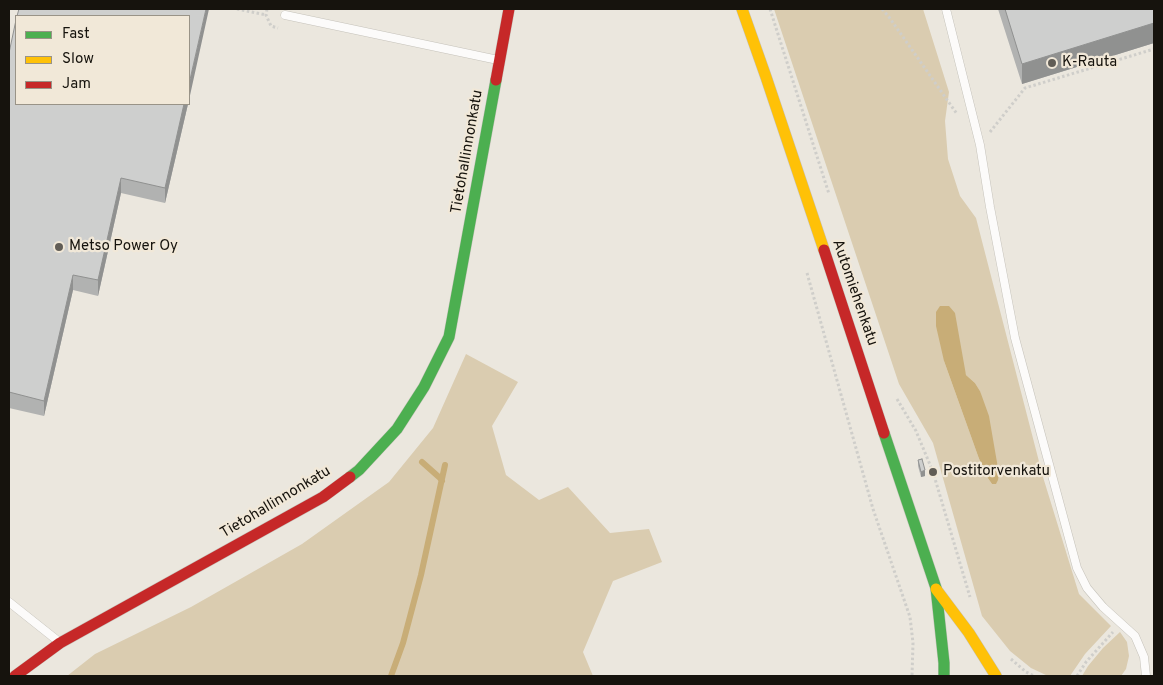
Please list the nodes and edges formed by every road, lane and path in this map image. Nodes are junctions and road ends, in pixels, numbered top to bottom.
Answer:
1 (237, 9) edge
2 (267, 9) edge
3 (509, 9) edge
4 (742, 9) edge
5 (770, 9) edge
6 (882, 9) edge
7 (946, 9) edge
8 (285, 15) dead end
9 (1154, 49) edge
10 (500, 60) junction
11 (963, 121) dead end
12 (980, 146) junction
13 (832, 201) dead end
14 (805, 265) dead end
15 (894, 393) dead end
16 (936, 588) junction
17 (971, 600) dead end
18 (9, 602) edge
19 (1122, 623) junction
20 (60, 643) junction
21 (1008, 656) dead end
22 (15, 676) edge
23 (912, 676) edge
24 (944, 676) edge
25 (996, 676) edge
26 (1034, 676) edge
27 (1077, 676) edge
28 (1146, 676) edge

1 - 2 path
3 - 10 street, Tietohallinnonkatu
4 - 16 street, Automiehenkatu
5 - 13 path
6 - 11 path
7 - 12 lane
8 - 10 lane
9 - 12 path
10 - 20 street, Tietohallinnonkatu
12 - 19 lane
14 - 23 path
15 - 17 path
16 - 24 street, Automiehenkatu
16 - 25 street, Automiehenkatu
18 - 20 lane
19 - 27 path
19 - 28 lane
20 - 22 street, Tietohallinnonkatu
21 - 26 path

